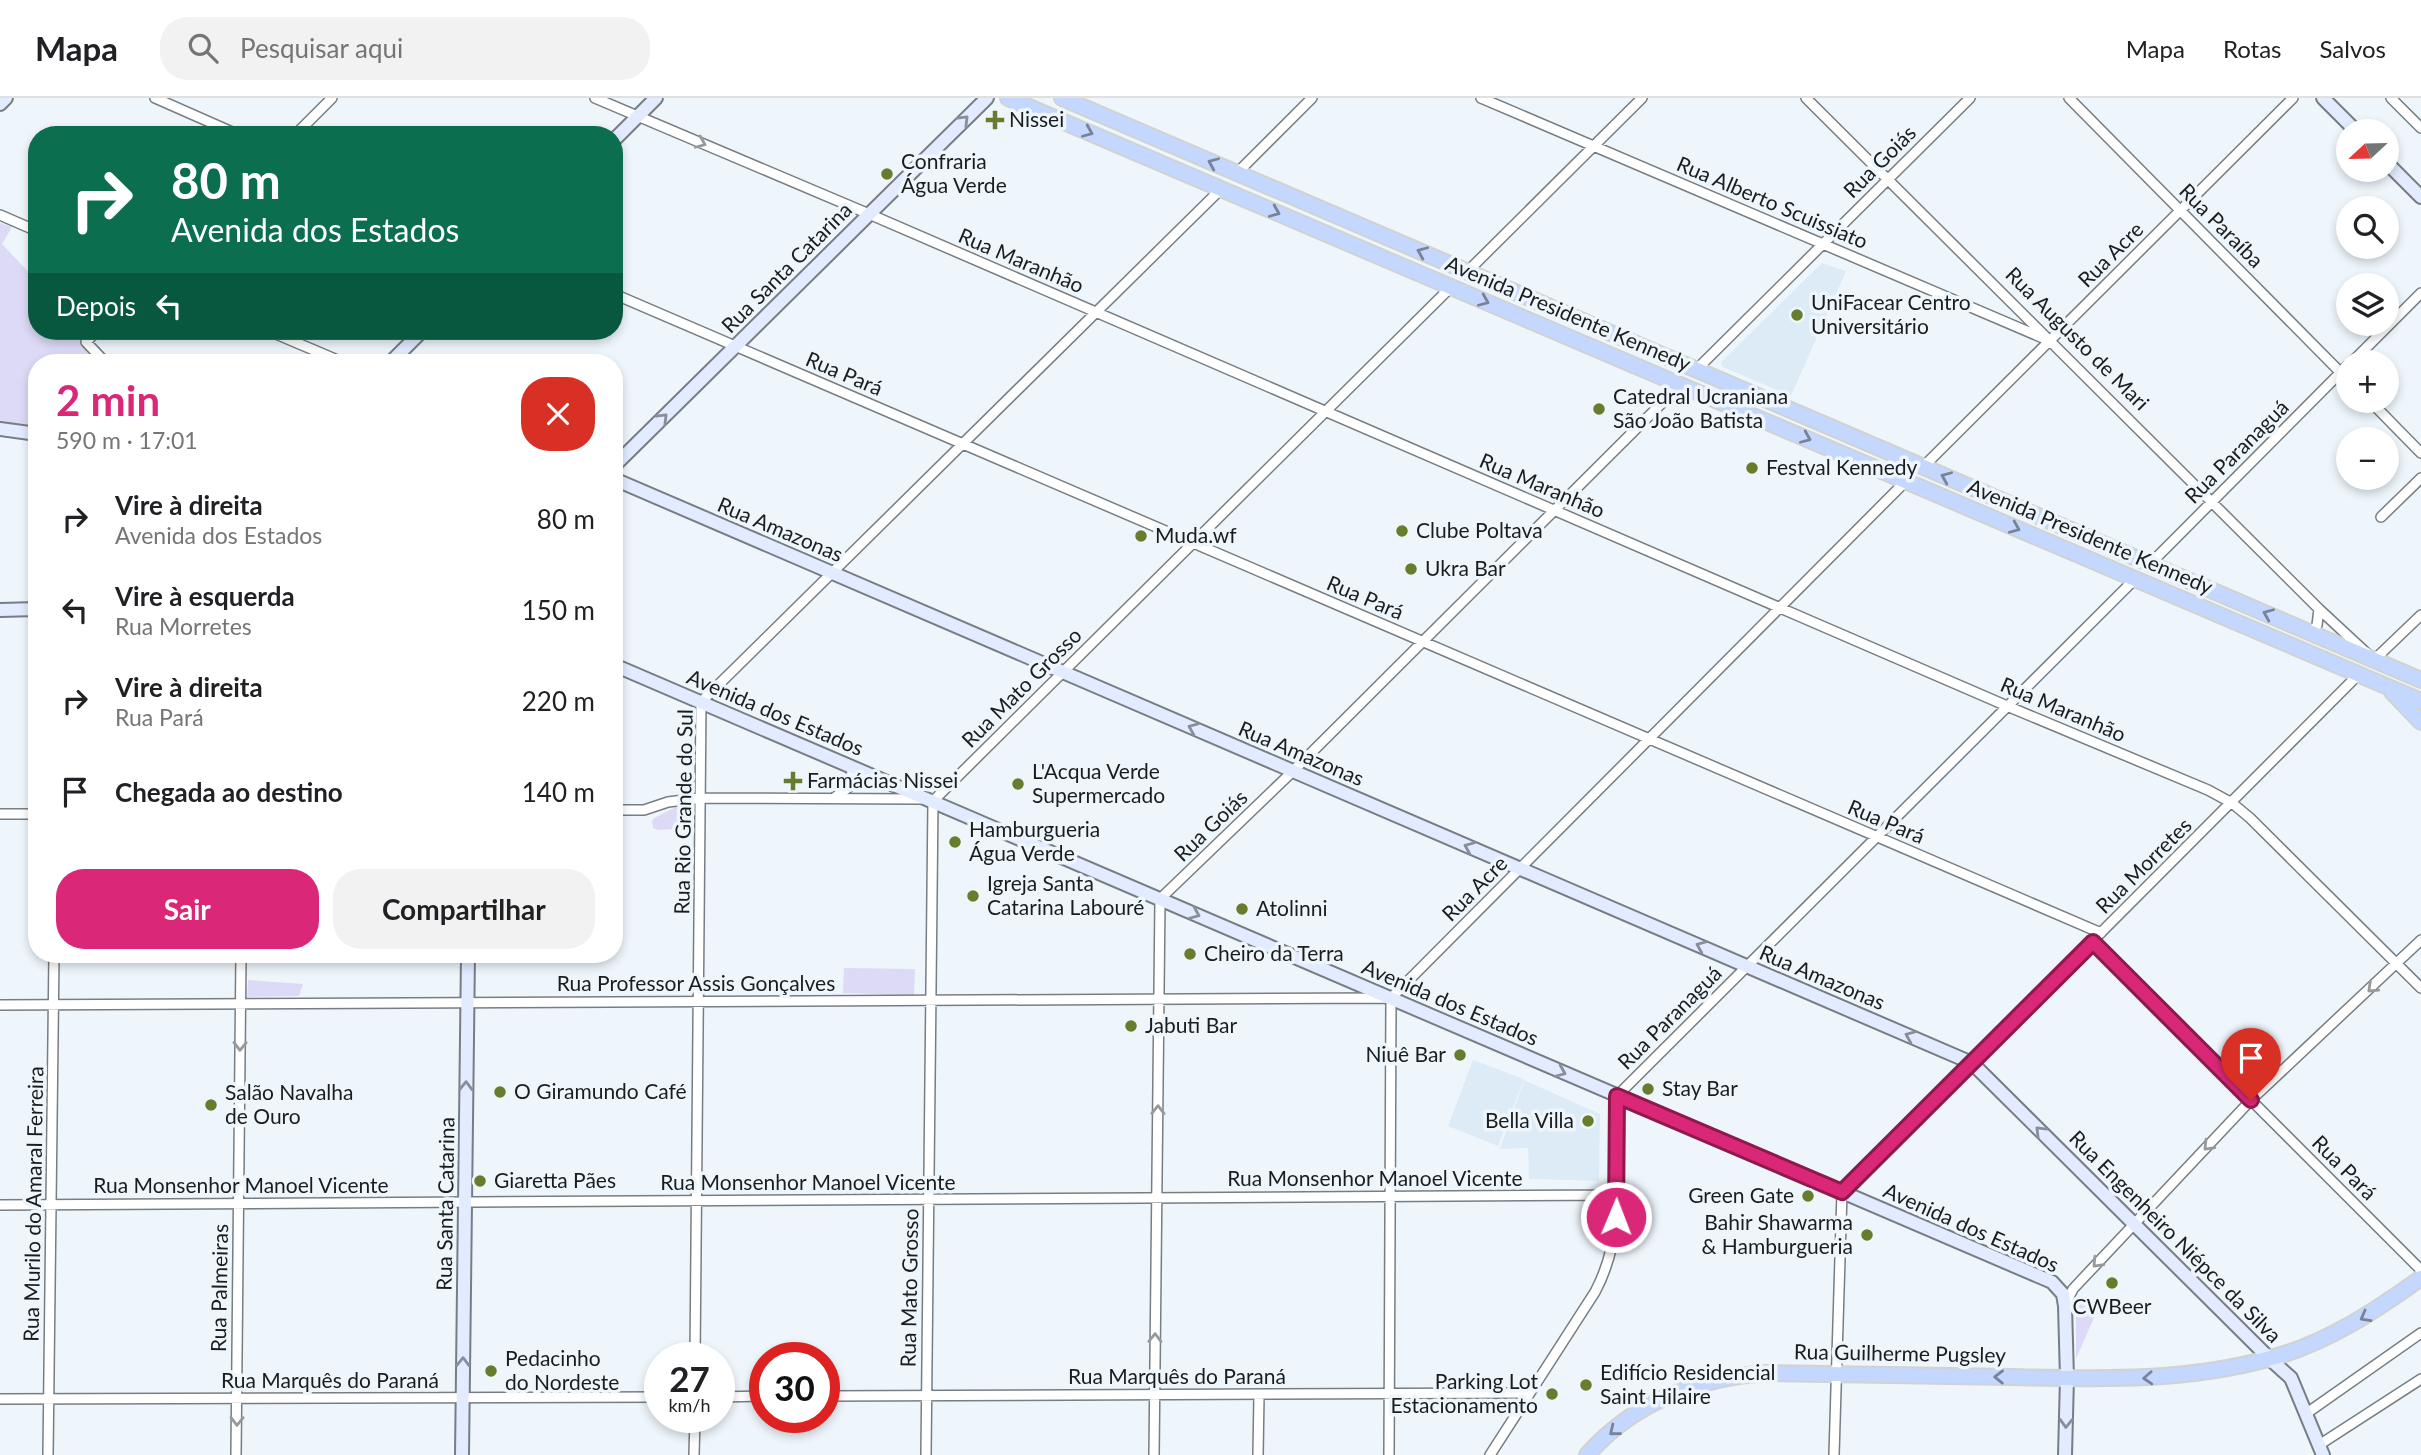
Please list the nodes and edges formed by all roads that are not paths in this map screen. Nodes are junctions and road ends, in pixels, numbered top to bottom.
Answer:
1 (6, 98) edge
2 (155, 98) edge
3 (332, 98) edge
4 (595, 98) edge
5 (656, 98) edge
6 (987, 98) edge
7 (1009, 98) edge
8 (1062, 98) edge
9 (1312, 98) edge
10 (1481, 98) edge
11 (1642, 98) edge
12 (1806, 98) edge
13 (1970, 98) edge
14 (2069, 98) edge
15 (2293, 98) edge
16 (2323, 98) edge
17 (2392, 98) edge
18 (0, 104) edge
19 (638, 116) junction
20 (2344, 119) edge
21 (219, 126) edge
22 (304, 126) edge
23 (2421, 128) edge
24 (623, 131) edge
25 (1594, 146) junction
26 (1237, 173) junction
27 (2399, 175) edge
28 (1888, 180) junction
29 (1221, 188) junction
30 (2421, 197) edge
31 (2180, 210) junction
32 (869, 214) junction
33 (0, 215) edge
34 (28, 227) edge
35 (1823, 243) junction
36 (1467, 272) junction
37 (1451, 287) junction
38 (2421, 293) edge
39 (623, 298) edge
40 (1096, 313) junction
41 (1582, 321) junction
42 (1566, 336) junction
43 (88, 340) edge
44 (290, 340) edge
45 (413, 340) edge
46 (2049, 341) junction
47 (735, 346) junction
48 (2366, 350) edge
49 (97, 354) edge
50 (323, 354) edge
51 (399, 354) edge
52 (2336, 359) edge
53 (1696, 370) junction
54 (2336, 381) edge
55 (1680, 384) junction
56 (1326, 412) junction
57 (2382, 413) edge
58 (0, 429) edge
59 (28, 433) edge
60 (962, 444) junction
61 (2421, 453) edge
62 (623, 457) edge
63 (1923, 467) junction
64 (2421, 478) edge
65 (1906, 481) junction
66 (623, 483) edge
67 (1978, 490) junction
68 (2211, 502) junction
69 (1970, 508) junction
70 (1555, 511) junction
71 (2381, 517) dead end
72 (1193, 543) junction
73 (2150, 564) junction
74 (833, 573) junction
75 (2135, 579) junction
76 (28, 609) edge
77 (1780, 609) junction
78 (2319, 609) junction
79 (0, 610) edge
80 (2421, 615) edge
81 (2311, 633) junction
82 (1423, 642) junction
83 (2374, 660) junction
84 (623, 669) edge
85 (1063, 672) junction
86 (2359, 674) junction
87 (2421, 680) edge
88 (2386, 686) junction
89 (2421, 701) edge
90 (701, 702) junction
91 (2007, 706) junction
92 (2420, 716) edge
93 (1648, 739) junction
94 (853, 767) junction
95 (1293, 771) junction
96 (700, 798) junction
97 (832, 799) junction
98 (929, 800) junction
99 (2232, 803) junction
100 (623, 810) edge
101 (0, 814) edge
102 (28, 814) edge
103 (1876, 837) junction
104 (1520, 869) junction
105 (1160, 899) junction
106 (2101, 933) junction
107 (2421, 940) edge
108 (2093, 942) junction
109 (54, 963) edge
110 (241, 963) edge
111 (468, 963) edge
112 (2397, 964) junction
113 (1747, 966) junction
114 (2421, 988) edge
115 (1391, 998) junction
116 (1159, 1000) junction
117 (930, 1001) junction
118 (698, 1002) junction
119 (467, 1003) junction
120 (241, 1004) junction
121 (0, 1005) edge
122 (53, 1005) junction
123 (1972, 1063) junction
124 (1617, 1096) junction
125 (2251, 1100) junction
126 (1842, 1192) junction
127 (1617, 1195) junction
128 (1391, 1197) junction
129 (1157, 1198) junction
130 (928, 1199) junction
131 (696, 1201) junction
132 (465, 1202) junction
133 (239, 1203) junction
134 (0, 1205) edge
135 (51, 1205) junction
136 (2134, 1224) junction
137 (2421, 1270) edge
138 (2421, 1279) edge
139 (2065, 1306) junction
140 (2421, 1334) edge
141 (695, 1342) edge
142 (2270, 1359) junction
143 (1837, 1374) junction
144 (2067, 1378) junction
145 (2421, 1379) edge
146 (1530, 1393) junction
147 (1390, 1394) junction
148 (1155, 1395) junction
149 (1259, 1395) junction
150 (840, 1396) edge
151 (926, 1396) junction
152 (644, 1397) edge
153 (237, 1398) junction
154 (463, 1398) junction
155 (0, 1399) edge
156 (49, 1399) junction
157 (2307, 1413) junction
158 (695, 1433) edge
159 (2321, 1450) edge
160 (48, 1455) edge
161 (236, 1455) edge
162 (463, 1455) edge
163 (694, 1455) edge
164 (926, 1455) edge
165 (1154, 1455) edge
166 (1258, 1455) edge
167 (1389, 1455) edge
168 (1490, 1455) edge
169 (1587, 1455) edge
170 (1834, 1455) edge
171 (2065, 1455) edge

1 - 18 street
2 - 21 street
3 - 22 street
4 - 19 street, Rua Maranhão
5 - 19 street
32 -> 6 street, Rua Santa Catarina
7 -> 29 main road, Avenida Presidente Kennedy
26 -> 8 main road, Avenida Presidente Kennedy
9 - 26 street
10 - 25 street, Rua Alberto Scuissiato
11 - 25 street
12 - 28 street, Rua Augusto de Mari
13 - 28 street, Rua Goiás
14 - 31 street, Rua Paraíba
15 - 31 street, Rua Acre
16 - 20 street
17 - 23 street
19 - 24 street
19 -> 32 street, Rua Maranhão
25 - 35 street, Rua Alberto Scuissiato
25 - 36 street
36 -> 26 main road, Avenida Presidente Kennedy
27 - 30 street
28 - 35 street, Rua Goiás
28 - 46 street, Rua Augusto de Mari
29 -> 37 main road, Avenida Presidente Kennedy
29 - 40 street, Rua Rio Grande do Sul
31 - 46 street, Rua Acre
31 - 52 street, Rua Paraíba
32 - 40 street, Rua Maranhão
32 - 47 street, Rua Santa Catarina
33 - 34 street
35 - 46 street, Rua Alberto Scuissiato
35 - 53 street, Rua Goiás
36 - 41 main road, Avenida Presidente Kennedy
37 -> 42 main road, Avenida Presidente Kennedy
37 - 56 street, Rua Mato Grosso
38 - 48 street, Rua Paranaguá
39 - 47 street, Rua Pará
40 - 56 street, Rua Maranhão
40 - 60 street, Rua Rio Grande do Sul
41 - 42 main road
41 - 53 main road, Avenida Presidente Kennedy
42 - 55 main road, Avenida Presidente Kennedy
43 - 49 street
44 - 50 street
45 - 51 street
46 - 63 street, Rua Acre
46 - 68 street, Rua Augusto de Mari
47 - 60 street, Rua Pará
62 -> 47 street, Rua Santa Catarina
53 - 63 main road, Avenida Presidente Kennedy
54 - 68 street, Rua Paranaguá
55 -> 65 main road, Avenida Presidente Kennedy
55 - 70 street, Rua Goiás
56 - 70 street, Rua Maranhão
56 - 72 street, Rua Mato Grosso
57 - 61 street
58 - 59 street
60 - 72 street, Rua Pará
60 - 74 street, Rua Rio Grande do Sul
67 -> 63 main road, Avenida Presidente Kennedy
64 - 71 street
65 - 69 main road, Avenida Presidente Kennedy
65 - 77 street, Rua Acre
66 - 74 street, Rua Amazonas
67 - 69 main road
67 - 73 main road, Avenida Presidente Kennedy
68 - 73 street, Rua Paranaguá
68 - 78 street, Rua Augusto de Mari
69 -> 75 main road, Avenida Presidente Kennedy
70 - 77 street, Rua Maranhão
70 - 82 street, Rua Goiás
72 - 82 street, Rua Pará
72 - 85 street, Rua Mato Grosso
81 -> 73 main road, Avenida Presidente Kennedy
74 - 85 street, Rua Amazonas
74 - 90 street, Rua Rio Grande do Sul
75 - 86 main road, Avenida Presidente Kennedy
75 - 91 street, Rua Paranaguá
76 - 79 street
77 - 91 street, Rua Maranhão
77 - 93 street, Rua Acre
78 - 81 street
78 - 83 street, Rua Augusto de Mari
80 - 83 street
81 - 83 main road, Avenida Presidente Kennedy
82 - 93 street, Rua Pará
82 - 95 street, Rua Goiás
83 - 87 main road, Avenida Presidente Kennedy
84 - 90 street, Avenida dos Estados
95 -> 85 street, Rua Amazonas
85 - 98 street, Rua Mato Grosso
86 - 88 main road, Avenida Presidente Kennedy
86 - 99 street, Rua Morretes
88 - 89 main road, Avenida Presidente Kennedy
88 - 92 main road
90 - 94 street, Avenida dos Estados
90 - 96 street, Rua Rio Grande do Sul
91 - 99 street, Rua Maranhão
91 - 103 street, Rua Paranaguá
93 - 103 street, Rua Pará
93 - 104 street, Rua Acre
94 - 97 street
94 - 98 street, Avenida dos Estados
104 -> 95 street, Rua Amazonas
95 - 105 street, Rua Goiás
96 - 97 street
96 - 100 street
96 - 118 street, Rua Rio Grande do Sul
97 - 98 street
98 - 105 street, Avenida dos Estados
98 - 117 street, Rua Mato Grosso
99 - 106 street, Rua Morretes
99 - 112 street, Rua Maranhão
101 - 102 street
103 - 106 street, Rua Pará
103 - 113 street, Rua Paranaguá
113 -> 104 street, Rua Amazonas
104 - 115 street, Rua Acre
105 -> 115 street, Avenida dos Estados
105 - 116 street
106 - 108 street, Rua Morretes
107 - 112 street
108 - 123 street, Rua Morretes
108 - 125 street, Rua Pará
109 - 122 street, Rua Murilo do Amaral Ferreira
110 - 120 street, Rua Palmeiras
111 - 119 street, Rua Santa Catarina
112 - 114 street, Rua Maranhão
112 -> 125 street
123 -> 113 street, Rua Amazonas
113 - 124 street, Rua Paranaguá
115 - 116 street, Rua Professor Assis Gonçalves
115 -> 124 street, Avenida dos Estados
115 - 128 street
116 - 117 street, Rua Professor Assis Gonçalves
129 -> 116 street
117 - 118 street, Rua Professor Assis Gonçalves
117 - 130 street, Rua Mato Grosso
118 - 119 street, Rua Professor Assis Gonçalves
118 - 131 street, Rua Rio Grande do Sul
119 - 120 street, Rua Professor Assis Gonçalves
132 -> 119 street, Rua Santa Catarina
120 - 122 street, Rua Professor Assis Gonçalves
120 -> 133 street, Rua Palmeiras
121 - 122 street, Rua Professor Assis Gonçalves
122 - 135 street, Rua Murilo do Amaral Ferreira
123 - 126 street, Rua Morretes
136 -> 123 street, Rua Engenheiro Niépce da Silva
124 - 126 street, Avenida dos Estados
124 - 127 street
125 -> 136 street
125 - 137 street, Rua Pará
126 - 139 street, Avenida dos Estados
126 - 143 street
127 - 128 street, Rua Monsenhor Manoel Vicente
127 - 146 street
128 - 129 street, Rua Monsenhor Manoel Vicente
128 - 147 street
129 - 130 street, Rua Monsenhor Manoel Vicente
148 -> 129 street
130 - 131 street, Rua Monsenhor Manoel Vicente
130 - 151 street, Rua Mato Grosso
131 - 132 street, Rua Monsenhor Manoel Vicente
131 - 141 street, Rua Rio Grande do Sul
132 - 133 street, Rua Monsenhor Manoel Vicente
154 -> 132 street, Rua Santa Catarina
133 - 135 street, Rua Monsenhor Manoel Vicente
133 - 153 street, Rua Palmeiras
134 - 135 street, Rua Monsenhor Manoel Vicente
135 - 156 street, Rua Murilo do Amaral Ferreira
136 -> 139 street
136 - 142 street, Rua Engenheiro Niépce da Silva
138 -> 142 main road, Rua Guilherme Pugsley
139 - 144 street
140 - 157 street
142 -> 144 main road, Rua Guilherme Pugsley
142 - 157 street, Rua Engenheiro Niépce da Silva
144 -> 143 main road, Rua Guilherme Pugsley
143 -> 169 main road, Rua Guilherme Pugsley
143 - 170 street
144 -> 171 street
145 - 159 street
146 - 147 street, Rua Marquês do Paraná
146 - 168 street
147 - 149 street, Rua Marquês do Paraná
147 - 167 street
148 - 149 street, Rua Marquês do Paraná
148 - 151 street, Rua Marquês do Paraná
148 - 165 street
149 - 166 street
150 - 151 street, Rua Marquês do Paraná
151 - 164 street, Rua Mato Grosso
152 - 154 street, Rua Marquês do Paraná
153 - 154 street, Rua Marquês do Paraná
153 - 156 street, Rua Marquês do Paraná
153 -> 161 street, Rua Palmeiras
154 - 162 street, Rua Santa Catarina
155 - 156 street, Rua Marquês do Paraná
156 - 160 street, Rua Murilo do Amaral Ferreira
157 - 159 street, Rua Engenheiro Niépce da Silva
158 - 163 street

